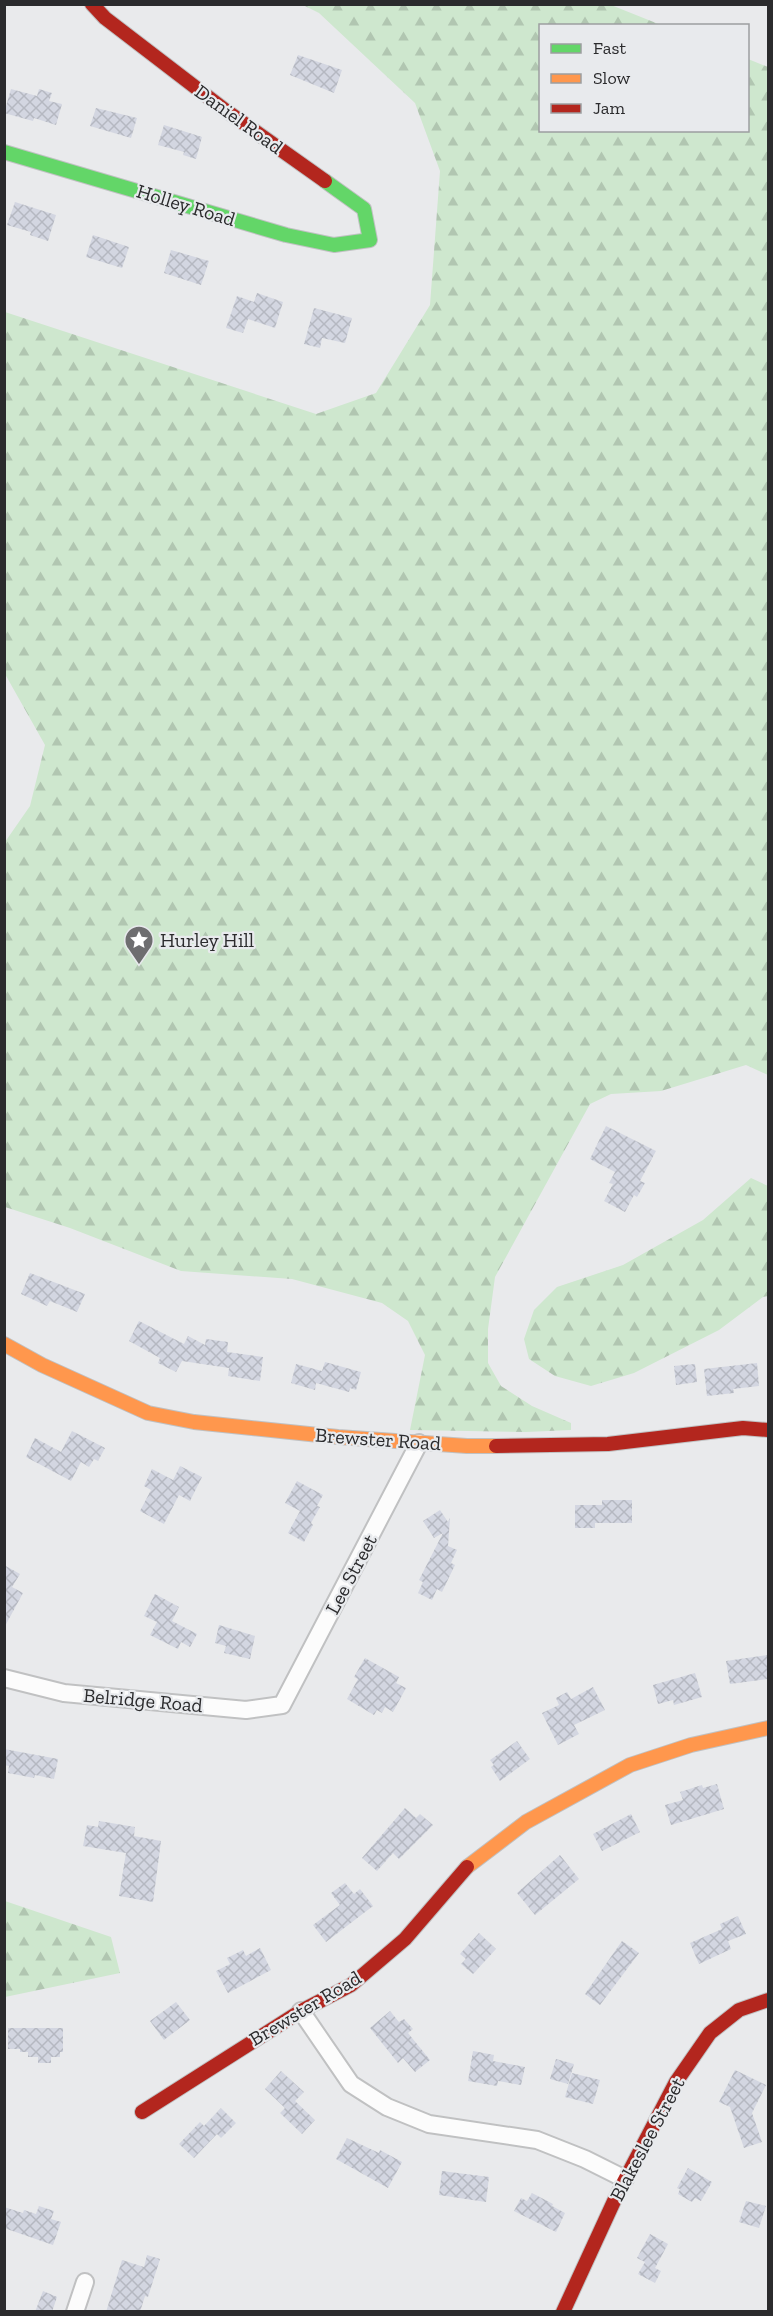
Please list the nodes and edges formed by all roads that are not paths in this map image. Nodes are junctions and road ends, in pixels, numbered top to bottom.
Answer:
1 (92, 4) edge
2 (4, 152) edge
3 (369, 240) joint
4 (4, 1344) edge
5 (768, 1430) edge
6 (419, 1443) junction
7 (4, 1678) edge
8 (282, 1705) joint
9 (768, 1728) edge
10 (768, 2000) edge
11 (301, 2011) junction
12 (142, 2112) dead end
13 (625, 2179) junction
14 (85, 2282) dead end
15 (75, 2312) edge
16 (562, 2312) edge

1 - 3 street, Daniel Road
2 - 3 street, Holley Road
4 - 6 street, Brewster Road
5 - 6 street, Brewster Road
6 - 8 street, Lee Street
7 - 8 street, Belridge Road
9 - 11 street, Brewster Road
10 - 13 street, Blakeslee Street
11 - 12 street, Brewster Road
11 - 13 street
13 - 16 street, Blakeslee Street
14 - 15 street

